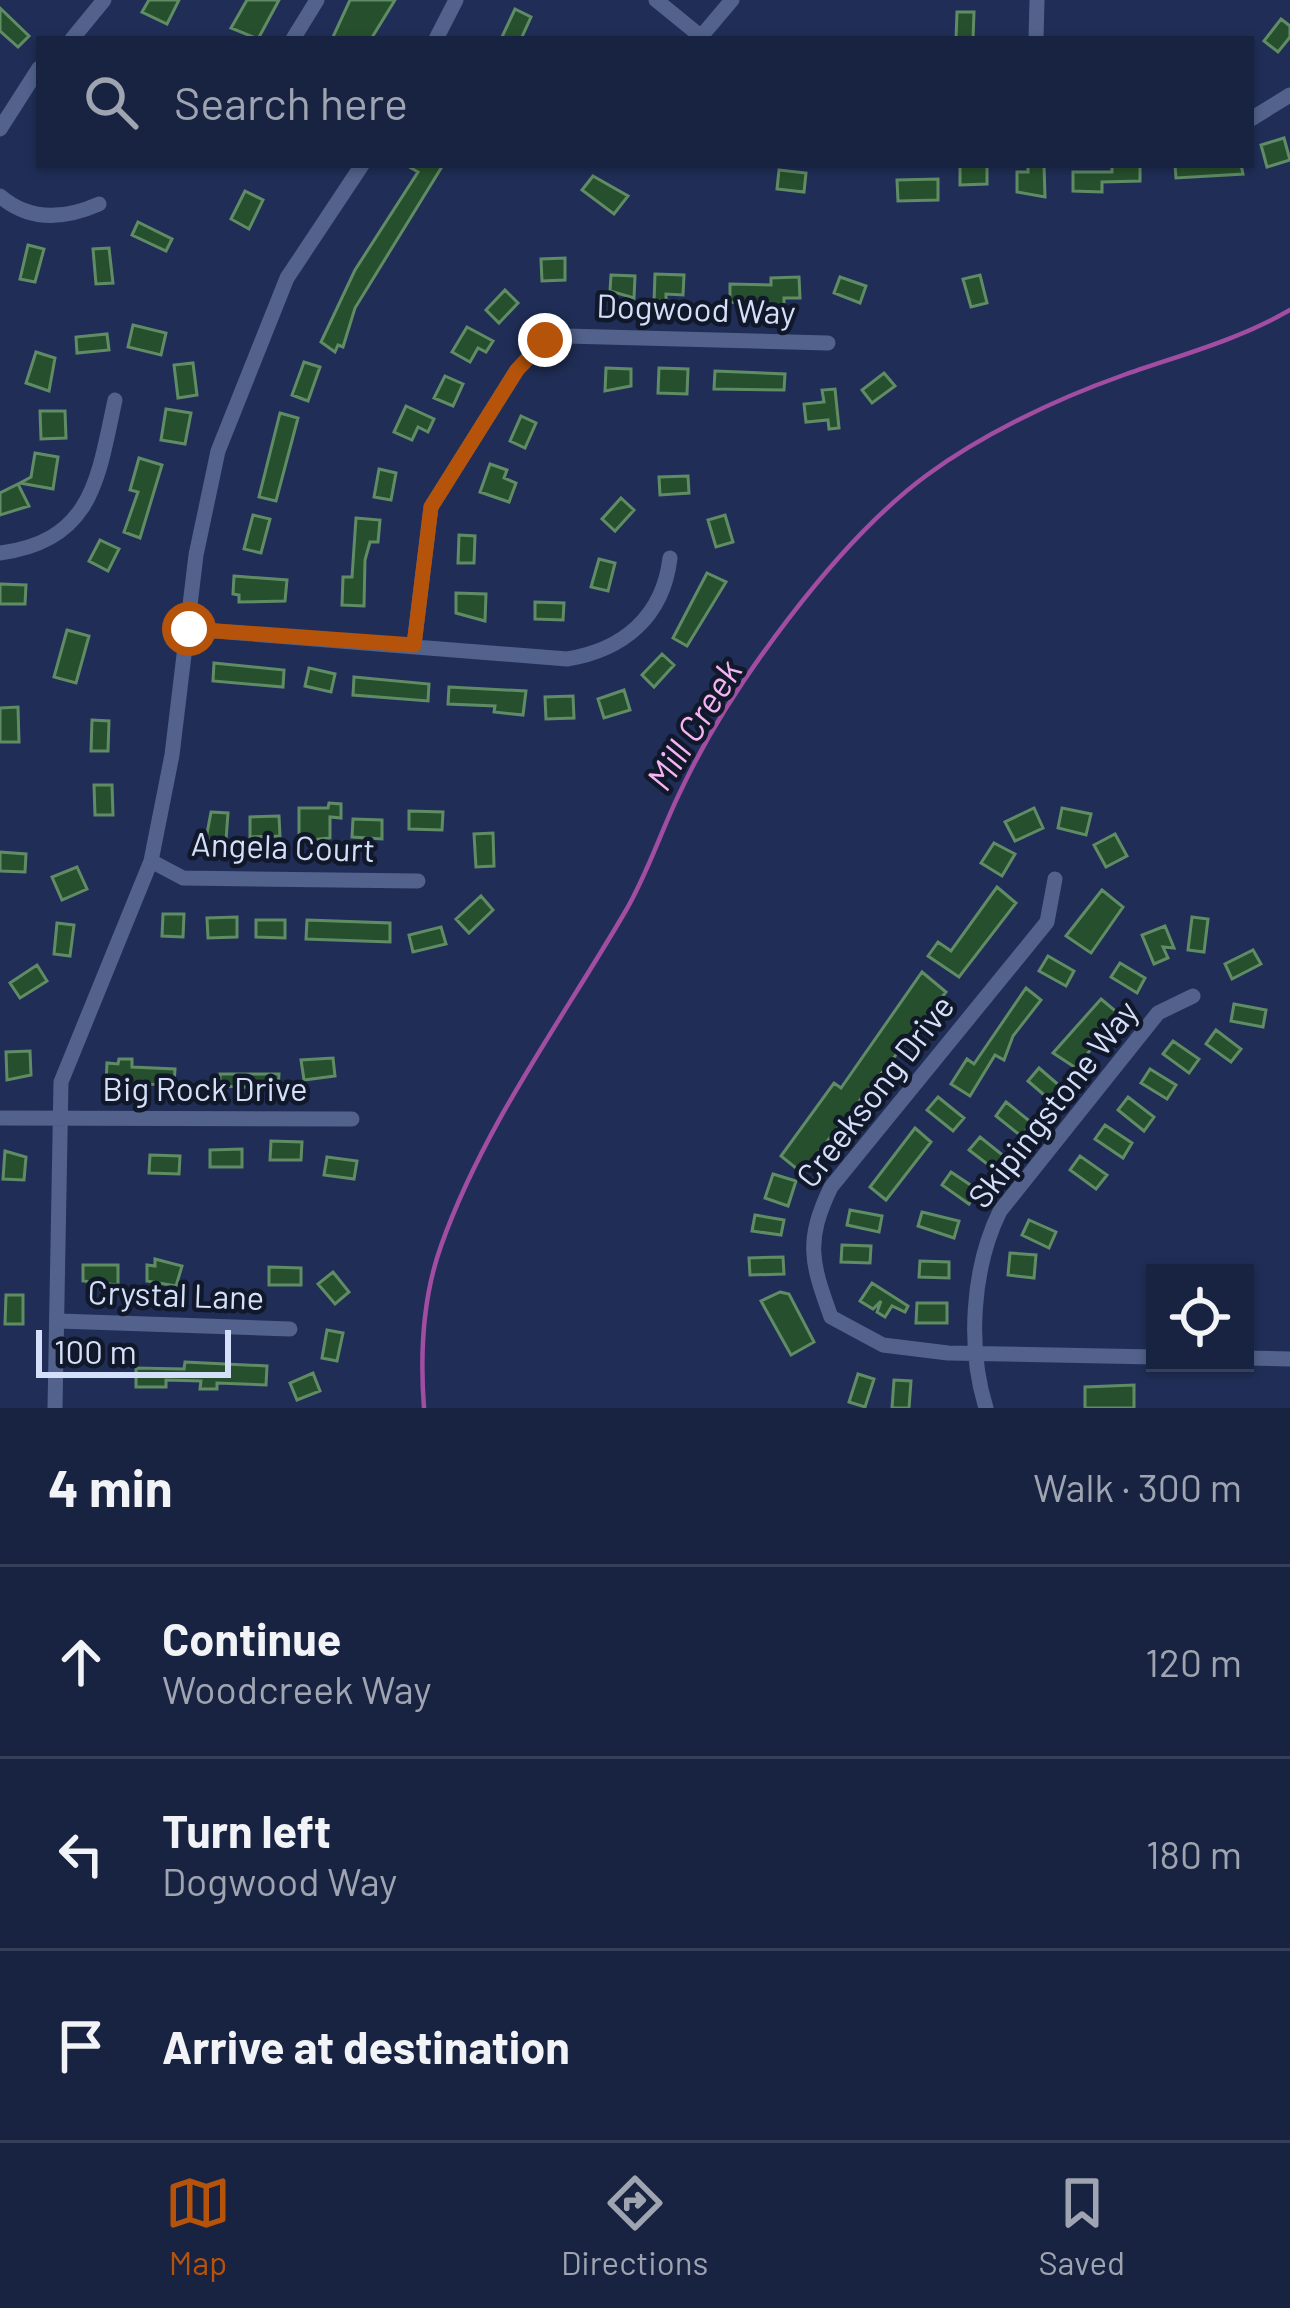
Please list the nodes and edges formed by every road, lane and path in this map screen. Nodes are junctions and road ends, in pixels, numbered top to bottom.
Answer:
1 (104, 0) edge
2 (317, 0) edge
3 (456, 0) edge
4 (656, 0) edge
5 (732, 0) edge
6 (1037, 0) edge
7 (74, 36) edge
8 (295, 36) edge
9 (438, 36) edge
10 (700, 36) edge
11 (704, 36) edge
12 (1036, 36) edge
13 (36, 73) edge
14 (1290, 95) edge
15 (1254, 117) edge
16 (0, 129) edge
17 (360, 168) edge
18 (0, 196) edge
19 (99, 204) dead end
20 (828, 343) dead end
21 (116, 400) dead end
22 (0, 553) edge
23 (670, 558) dead end
24 (189, 629) junction
25 (414, 645) junction
26 (151, 861) junction
27 (1055, 879) dead end
28 (418, 881) dead end
29 (1193, 996) dead end
30 (0, 1118) edge
31 (58, 1119) junction
32 (352, 1119) dead end
33 (59, 1321) junction
34 (290, 1328) dead end
35 (977, 1354) junction
36 (1146, 1357) edge
37 (1254, 1358) edge
38 (1290, 1359) edge
39 (55, 1408) edge
40 (986, 1408) edge

1 - 7 street
2 - 8 street
3 - 9 street
4 - 10 street
5 - 11 street
6 - 12 street
13 - 16 street
14 - 15 street
17 - 24 street
18 - 19 street
20 - 25 street, Dogwood Way
21 - 22 street
23 - 25 street
24 - 25 street
24 - 26 street
26 - 28 street, Angela Court
26 - 31 street
27 - 35 street, Creeksong Drive
29 - 35 street, Skipingstone Way
30 - 31 street, Big Rock Drive
31 - 32 street, Big Rock Drive
31 - 33 street
33 - 34 street, Crystal Lane
33 - 39 street
35 - 36 street, Creeksong Drive
35 - 40 street, Skipingstone Way
37 - 38 street

